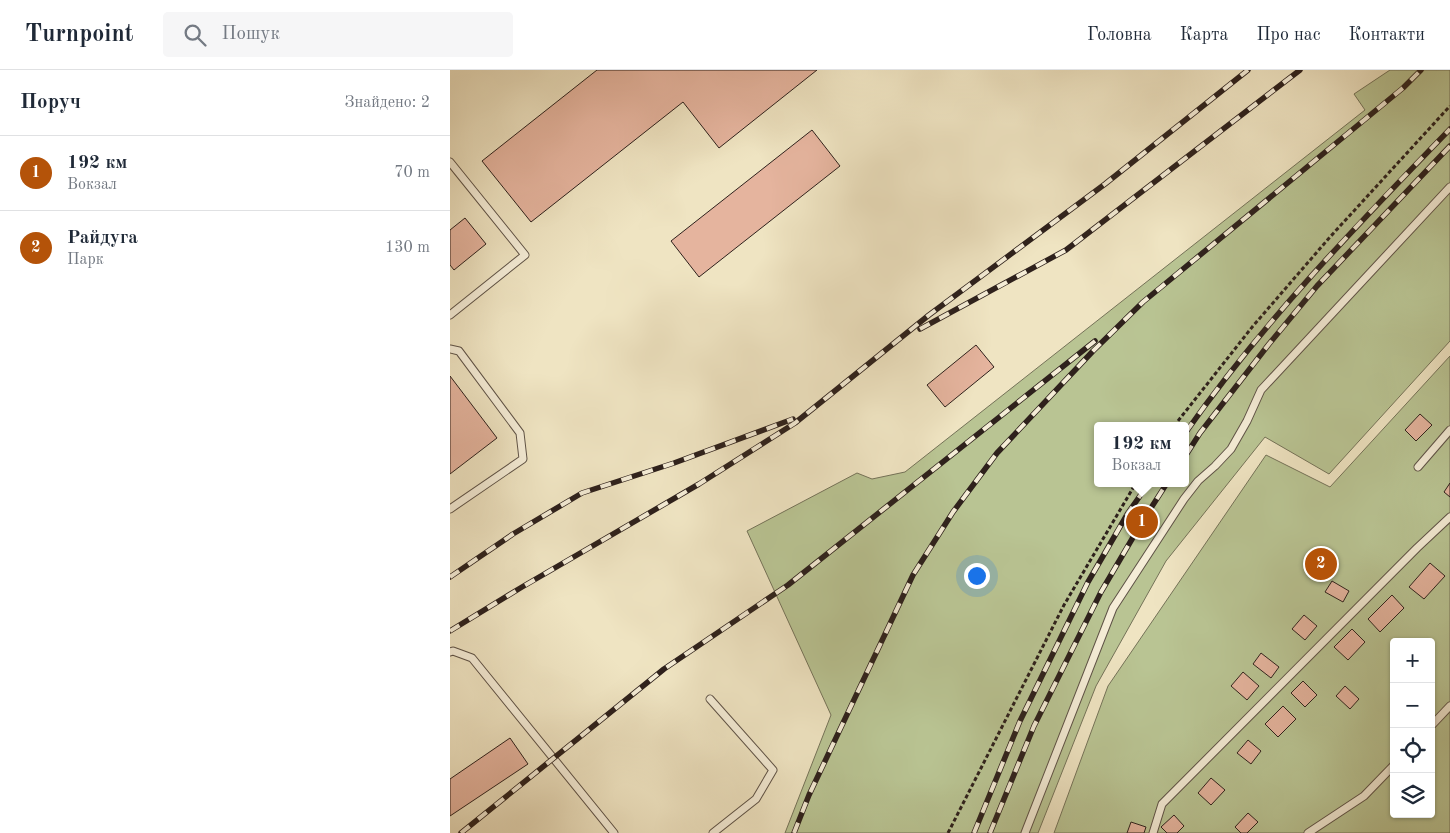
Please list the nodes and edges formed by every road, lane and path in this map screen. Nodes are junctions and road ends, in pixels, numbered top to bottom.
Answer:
1 (1450, 106) edge
2 (450, 162) edge
3 (1450, 187) edge
4 (450, 315) edge
5 (450, 349) edge
6 (1177, 422) edge
7 (1450, 430) edge
8 (1418, 467) dead end
9 (1134, 487) edge
10 (450, 509) edge
11 (1450, 517) edge
12 (450, 652) edge
13 (710, 699) dead end
14 (1450, 706) edge
15 (1435, 722) edge
16 (1390, 769) edge
17 (614, 833) edge
18 (713, 833) edge
19 (948, 833) edge
20 (1025, 833) edge
21 (1153, 833) edge
22 (1308, 833) edge

1 - 6 path
2 - 4 lane
3 - 20 lane
5 - 10 lane
7 - 8 lane
9 - 19 path
11 - 21 lane
12 - 17 lane
13 - 18 lane
14 - 15 lane
16 - 22 lane

